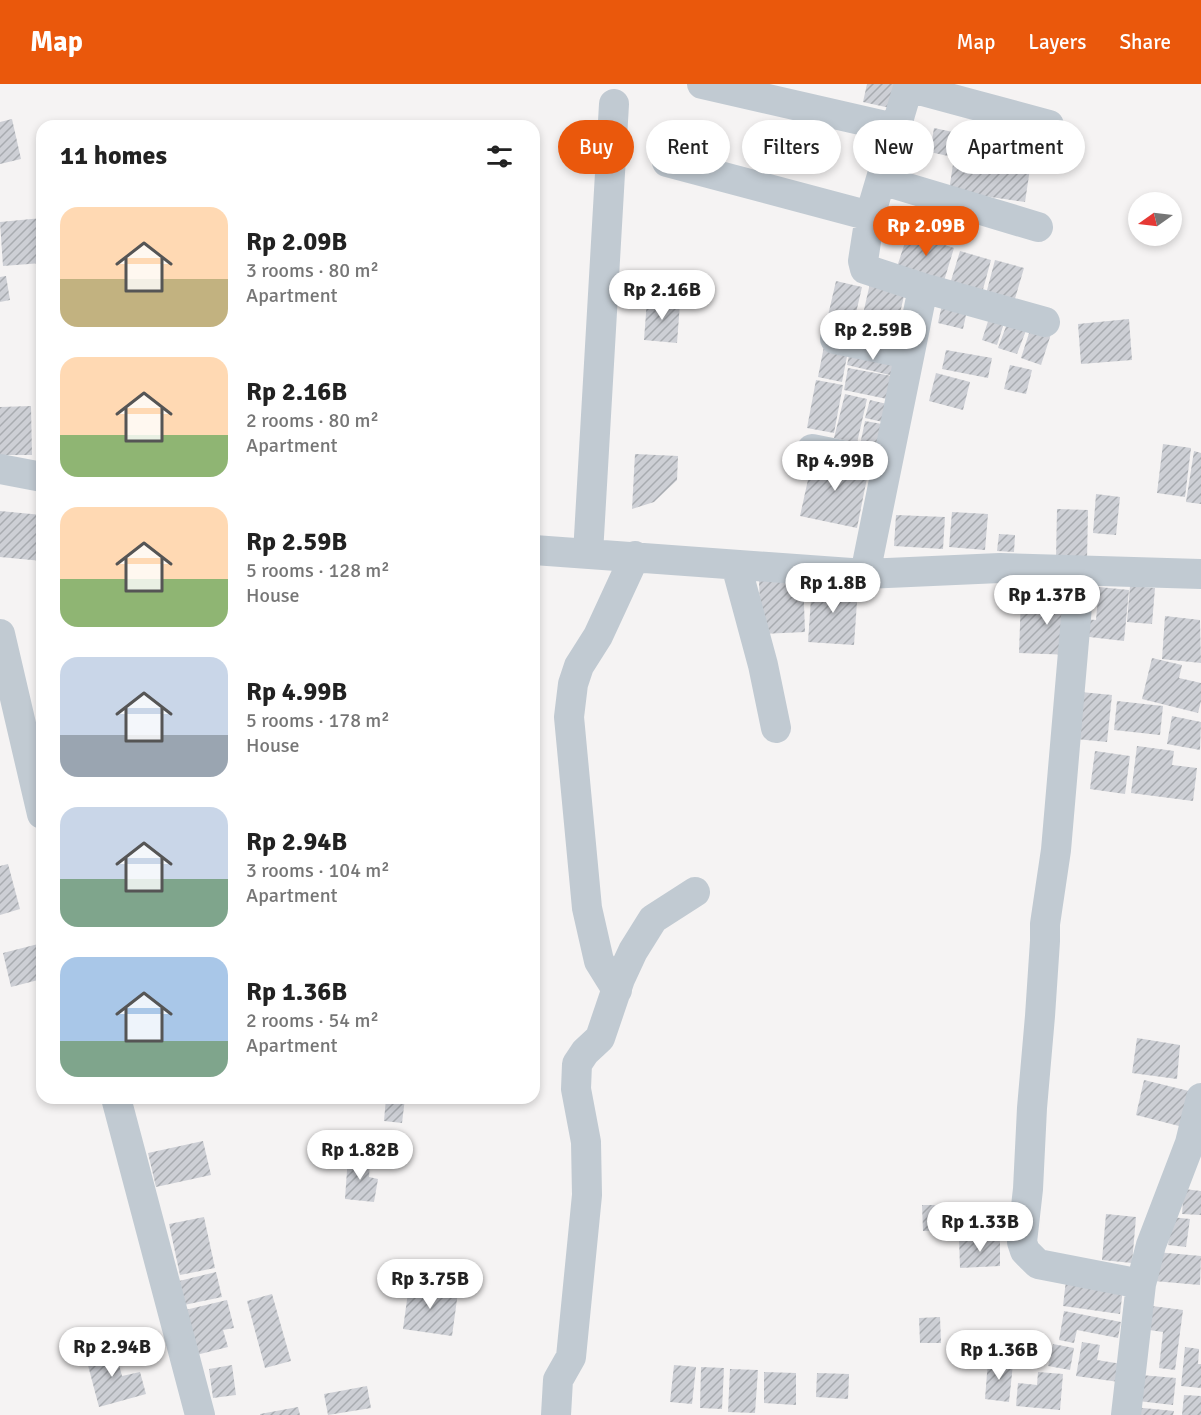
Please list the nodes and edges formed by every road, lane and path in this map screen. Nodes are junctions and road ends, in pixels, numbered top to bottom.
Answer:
1 (702, 84) edge
2 (909, 85) edge
3 (614, 104) dead end
4 (860, 120) edge
5 (898, 120) edge
6 (1031, 120) edge
7 (712, 174) edge
8 (883, 174) edge
9 (881, 180) junction
10 (870, 216) junction
11 (1038, 227) dead end
12 (923, 288) junction
13 (1045, 322) dead end
14 (834, 339) dead end
15 (909, 354) junction
16 (812, 450) dead end
17 (886, 464) junction
18 (0, 469) edge
19 (36, 476) edge
20 (540, 550) edge
21 (588, 554) junction
22 (635, 556) junction
23 (736, 565) junction
24 (1080, 571) junction
25 (865, 574) junction
26 (1201, 574) edge
27 (0, 634) edge
28 (776, 728) dead end
29 (36, 788) edge
30 (695, 892) dead end
31 (616, 990) junction
32 (1201, 1098) edge
33 (118, 1104) edge
34 (1141, 1284) junction
35 (200, 1415) edge
36 (556, 1415) edge
37 (1126, 1415) edge

1 - 4 street
2 - 5 street
2 - 6 street
3 - 21 street
7 - 10 street
8 - 9 street
9 - 10 street
9 - 11 street
10 - 12 street
12 - 13 street
12 - 15 street
14 - 15 street
15 - 17 street
16 - 17 street
17 - 25 street
18 - 19 street
20 - 21 street
21 - 22 street
22 - 23 street
22 - 31 street
23 - 25 street
23 - 28 street
24 - 25 street
24 - 26 street
24 - 34 street
27 - 29 street
30 - 31 street
31 - 36 street
32 - 34 street
33 - 35 street
34 - 37 street

